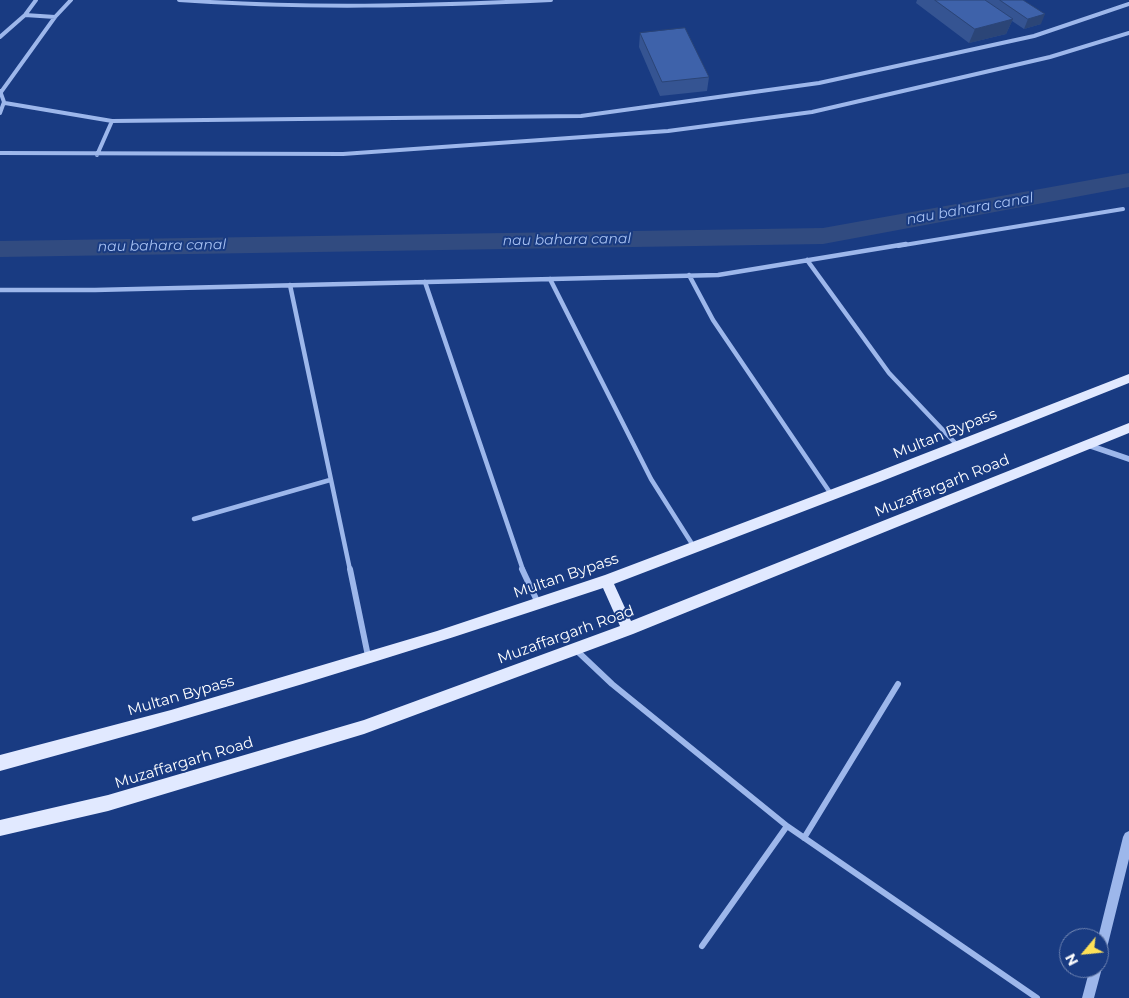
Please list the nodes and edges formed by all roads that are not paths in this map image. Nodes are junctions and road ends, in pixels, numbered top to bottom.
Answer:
1 (36, 0) edge
2 (71, 0) edge
3 (179, 0) edge
4 (277, 0) edge
5 (551, 0) edge
6 (1129, 4) edge
7 (275, 6) junction
8 (25, 15) junction
9 (55, 17) junction
10 (1129, 33) edge
11 (0, 37) edge
12 (1, 91) edge
13 (5, 104) junction
14 (0, 113) edge
15 (112, 121) junction
16 (0, 153) edge
17 (97, 155) junction
18 (1123, 209) dead end
19 (807, 260) junction
20 (689, 275) junction
21 (550, 279) junction
22 (425, 282) junction
23 (290, 285) junction
24 (0, 290) edge
25 (1129, 378) edge
26 (1129, 428) edge
27 (1088, 445) junction
28 (958, 446) junction
29 (1129, 459) edge
30 (330, 480) junction
31 (831, 495) junction
32 (194, 519) dead end
33 (694, 547) junction
34 (606, 581) junction
35 (538, 603) junction
36 (628, 629) junction
37 (574, 649) junction
38 (368, 658) junction
39 (898, 684) dead end
40 (0, 763) edge
41 (787, 826) junction
42 (0, 828) edge
43 (1129, 837) edge
44 (804, 838) junction
45 (1106, 928) edge
46 (702, 946) dead end
47 (1093, 978) edge
48 (1037, 998) edge
49 (1088, 998) edge

1 - 8 street
2 - 9 street
3 - 7 street
4 - 7 street
5 - 7 street
6 - 15 street
8 - 9 street
8 - 11 street
9 - 12 street
10 - 17 street
12 - 13 street
13 - 14 street
13 - 15 street
15 - 17 street
16 - 17 street
18 - 19 street
19 - 20 street
19 - 28 street
20 - 21 street
20 - 31 street
21 - 22 street
21 - 33 street
22 - 23 street
22 - 35 street
23 - 24 street
23 - 30 street
25 - 28 main road, Multan Bypass
26 - 27 main road, Muzaffargarh Road
27 - 29 street
27 - 36 main road, Muzaffargarh Road
28 - 31 main road, Multan Bypass
30 - 32 street
30 - 38 street
31 - 33 main road, Multan Bypass
33 - 34 main road, Multan Bypass
34 - 35 main road, Multan Bypass
34 - 36 main road
35 - 38 main road, Multan Bypass
36 - 37 main road, Muzaffargarh Road
37 - 41 street
37 - 42 main road, Muzaffargarh Road
38 - 40 main road, Multan Bypass
39 - 44 street
41 - 44 street
41 - 46 street
43 - 45 street
44 - 48 street
47 - 49 street

